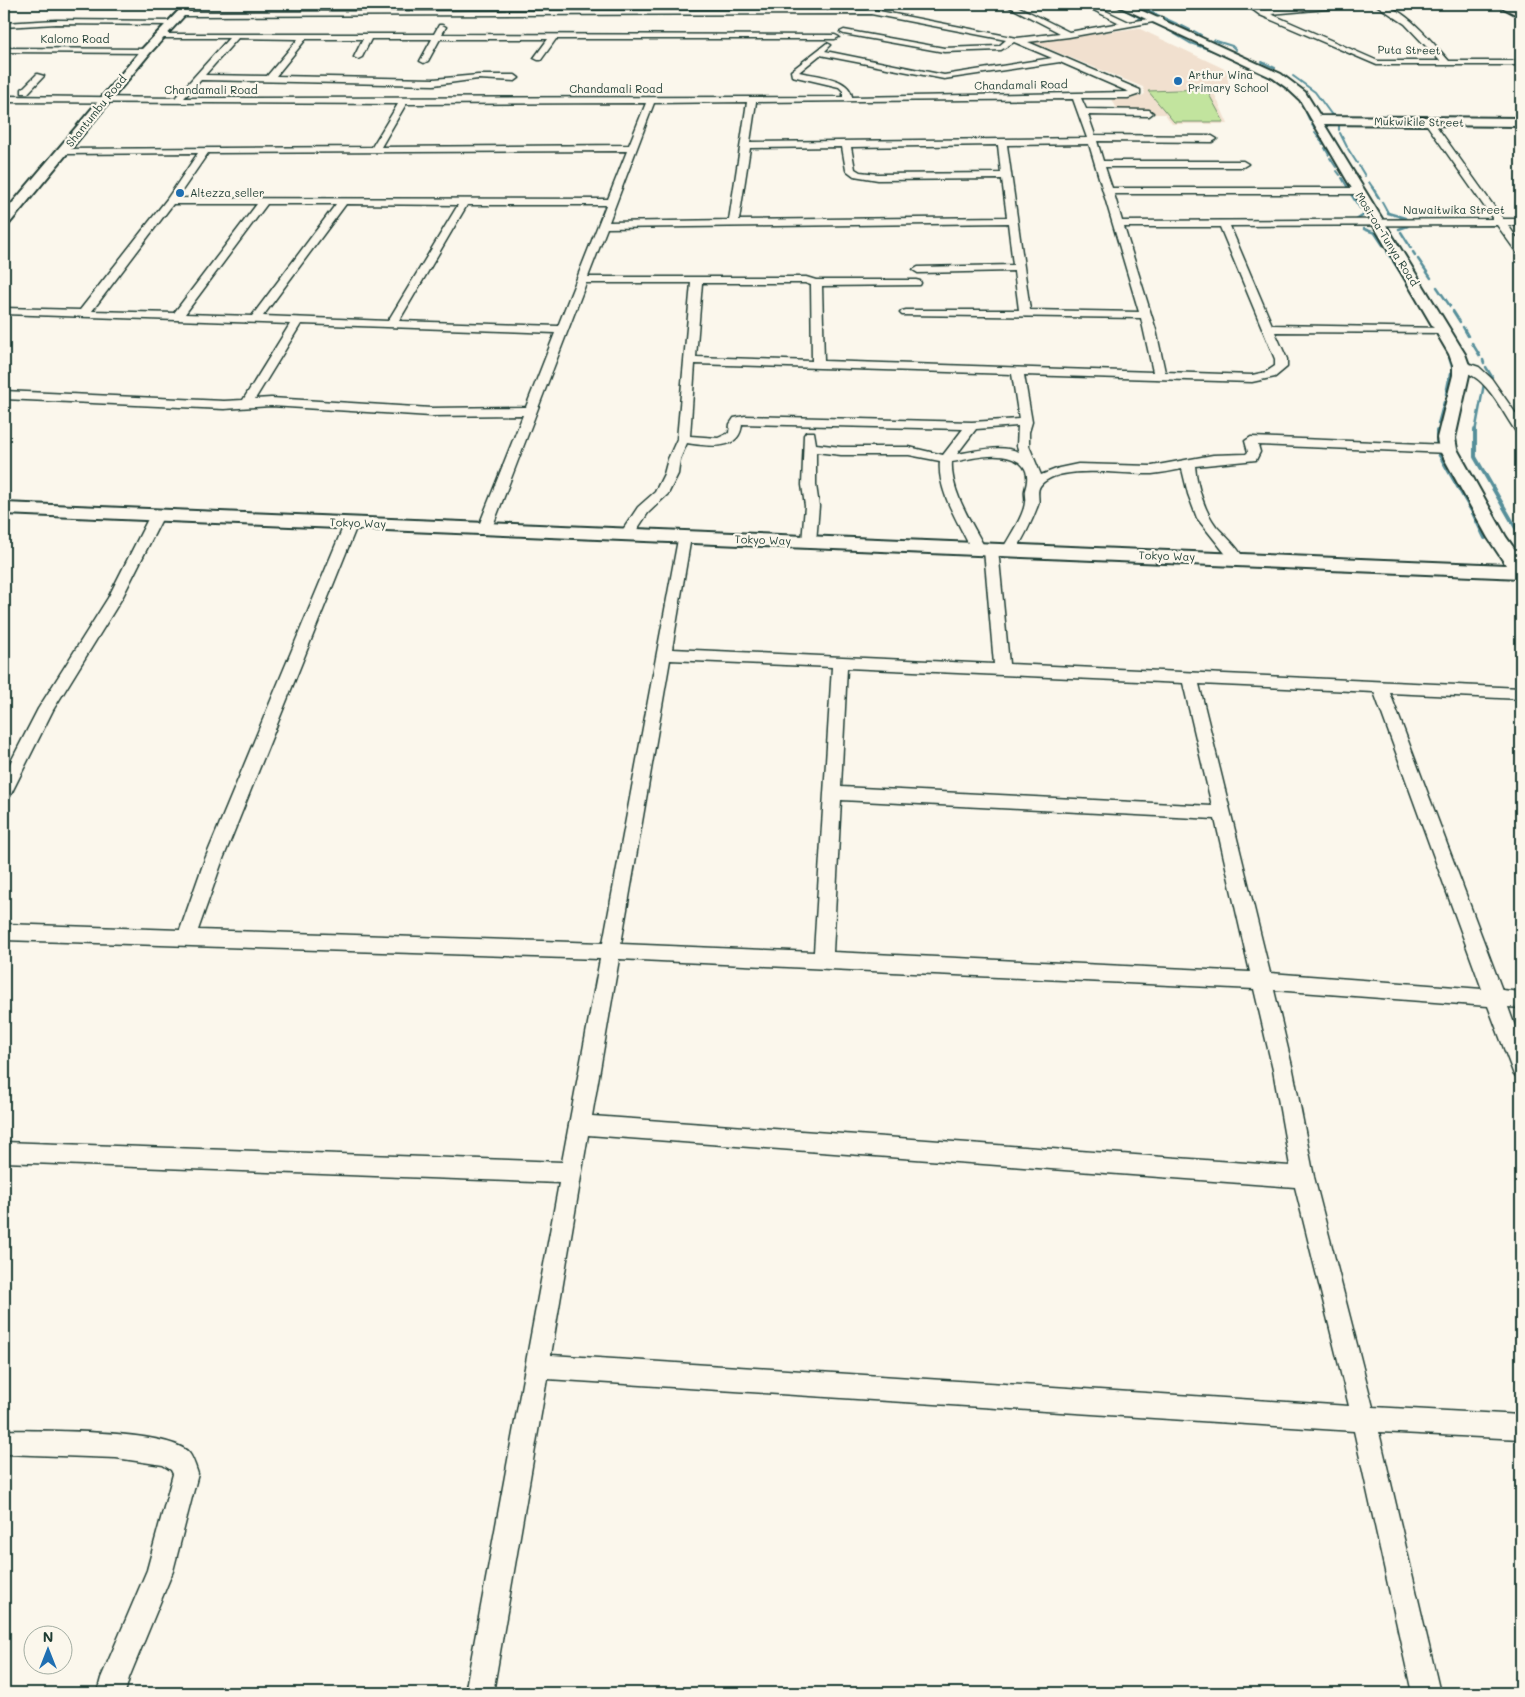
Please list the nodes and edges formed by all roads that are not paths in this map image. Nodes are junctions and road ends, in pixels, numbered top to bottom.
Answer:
1 (190, 4) edge
2 (1008, 4) edge
3 (1085, 4) edge
4 (1119, 4) edge
5 (1128, 4) edge
6 (1249, 4) edge
7 (1360, 4) edge
8 (1379, 4) edge
9 (1501, 4) edge
10 (659, 8) edge
11 (870, 8) edge
12 (1263, 12) junction
13 (116, 13) dead end
14 (450, 13) junction
15 (47, 14) dead end
16 (181, 14) junction
17 (1521, 14) edge
18 (1156, 19) junction
19 (31, 23) junction
20 (109, 23) junction
21 (172, 23) junction
22 (1128, 24) junction
23 (4, 25) edge
24 (850, 26) junction
25 (1069, 35) junction
26 (159, 36) junction
27 (368, 36) junction
28 (438, 36) junction
29 (554, 36) junction
30 (235, 37) junction
31 (303, 37) junction
32 (835, 37) junction
33 (1014, 40) junction
34 (4, 50) edge
35 (146, 51) junction
36 (818, 52) junction
37 (358, 57) dead end
38 (1011, 57) junction
39 (538, 58) dead end
40 (1062, 59) junction
41 (424, 61) dead end
42 (1446, 62) junction
43 (1521, 63) edge
44 (40, 76) dead end
45 (200, 77) junction
46 (270, 78) junction
47 (515, 78) dead end
48 (842, 86) junction
49 (25, 91) junction
50 (891, 95) dead end
51 (1076, 96) junction
52 (4, 98) edge
53 (53, 99) junction
54 (848, 99) junction
55 (650, 100) junction
56 (752, 100) junction
57 (104, 101) junction
58 (177, 102) junction
59 (403, 102) junction
60 (1083, 112) junction
61 (1149, 113) dead end
62 (1322, 121) junction
63 (1429, 122) junction
64 (1521, 122) edge
65 (1212, 139) dead end
66 (1093, 140) junction
67 (1002, 142) junction
68 (846, 143) junction
69 (746, 145) junction
70 (633, 148) junction
71 (375, 149) junction
72 (205, 150) junction
73 (64, 151) junction
74 (1101, 164) junction
75 (1243, 164) dead end
76 (1007, 176) junction
77 (1358, 190) junction
78 (1109, 191) junction
79 (170, 201) junction
80 (264, 202) junction
81 (343, 202) junction
82 (464, 202) junction
83 (612, 202) junction
84 (1012, 220) junction
85 (4, 221) edge
86 (1499, 222) junction
87 (1521, 222) edge
88 (734, 223) junction
89 (1224, 223) junction
90 (1382, 223) junction
91 (604, 224) junction
92 (1117, 224) junction
93 (1521, 251) edge
94 (1018, 268) junction
95 (918, 270) dead end
96 (582, 280) junction
97 (697, 280) junction
98 (815, 282) junction
99 (916, 283) dead end
100 (4, 311) edge
101 (84, 312) junction
102 (906, 312) dead end
103 (1025, 314) junction
104 (1145, 315) junction
105 (178, 316) junction
106 (256, 318) junction
107 (298, 320) junction
108 (392, 323) junction
109 (1268, 328) junction
110 (561, 330) junction
111 (1444, 331) junction
112 (689, 360) junction
113 (818, 365) junction
114 (1468, 367) junction
115 (1018, 372) junction
116 (1160, 376) junction
117 (4, 395) edge
118 (247, 403) junction
119 (531, 411) junction
120 (1026, 422) junction
121 (809, 423) junction
122 (972, 426) junction
123 (1521, 430) edge
124 (683, 439) junction
125 (810, 447) junction
126 (1448, 449) junction
127 (946, 459) junction
128 (1188, 464) junction
129 (1031, 467) junction
130 (1035, 483) junction
131 (4, 509) edge
132 (157, 515) junction
133 (351, 523) junction
134 (485, 528) junction
135 (627, 534) junction
136 (684, 537) junction
137 (1497, 538) junction
138 (809, 542) junction
139 (993, 549) junction
140 (1520, 550) edge
141 (1237, 559) junction
142 (1482, 570) junction
143 (1521, 570) edge
144 (663, 654) junction
145 (840, 662) junction
146 (1002, 669) junction
147 (1190, 678) junction
148 (1380, 686) junction
149 (1521, 693) edge
150 (4, 791) edge
151 (833, 793) junction
152 (1222, 813) junction
153 (4, 932) edge
154 (186, 938) junction
155 (612, 951) junction
156 (823, 960) junction
157 (1261, 981) junction
158 (1495, 999) junction
159 (1521, 1000) edge
160 (1521, 1069) edge
161 (581, 1125) junction
162 (4, 1152) edge
163 (572, 1174) junction
164 (1303, 1178) junction
165 (536, 1366) junction
166 (1364, 1419) junction
167 (1521, 1427) edge
168 (4, 1442) edge
169 (112, 1693) edge
170 (479, 1693) edge
171 (1426, 1693) edge

1 - 16 main road, Shantumbu Road
2 - 25 street
3 - 22 street
4 - 18 main road, Mosi-oa-Tunya Road
5 - 18 main road, Mosi-oa-Tunya Road
6 - 12 street, Puta Street
7 - 12 street
8 - 42 street
9 - 17 street
10 - 11 street
10 - 14 street
11 - 24 street
11 - 33 street
12 - 42 street, Puta Street
13 - 20 street
14 - 16 street
14 - 28 street
15 - 19 street
16 - 21 main road, Shantumbu Road
18 - 22 street
18 - 62 main road, Mosi-oa-Tunya Road
19 - 20 street
19 - 23 street
20 - 21 street
21 - 26 main road, Shantumbu Road
22 - 25 street
24 - 32 street
24 - 38 street
25 - 33 street
26 - 30 street
26 - 35 main road, Shantumbu Road
27 - 28 street
27 - 31 street
27 - 37 street
28 - 29 street
28 - 41 street
29 - 32 street
29 - 39 street
30 - 31 street
30 - 45 street
31 - 46 street
32 - 36 street
33 - 38 street
33 - 40 street
34 - 35 street, Kalomo Road
35 - 57 main road, Shantumbu Road
36 - 38 street
36 - 48 street
38 - 40 street
40 - 51 street, Chandamali Road
42 - 43 street, Puta Street
44 - 49 street
45 - 46 street
45 - 58 street
46 - 47 street
48 - 50 street
48 - 54 street
49 - 52 street
49 - 53 street
51 - 54 street, Chandamali Road
51 - 60 street
52 - 53 street
53 - 57 street, Chandamali Road
54 - 56 street, Chandamali Road
55 - 56 street, Chandamali Road
55 - 59 street, Chandamali Road
55 - 70 street
56 - 69 street
57 - 58 street, Chandamali Road
57 - 73 main road, Shantumbu Road
58 - 59 street, Chandamali Road
59 - 71 street
60 - 61 street
60 - 66 street
62 - 63 main road, Mukwikile Street
62 - 77 main road, Mosi-oa-Tunya Road
62 - 90 main road, Mosi-oa-Tunya Road
63 - 64 main road, Mukwikile Street
63 - 86 street
65 - 66 street
66 - 67 street
66 - 74 street
67 - 68 street
67 - 76 street
68 - 69 street
68 - 76 street
69 - 88 street
70 - 71 street
70 - 83 street
71 - 72 street
72 - 73 street
72 - 79 street
73 - 85 main road, Shantumbu Road
74 - 75 street
74 - 78 street
76 - 84 street
77 - 78 street
77 - 90 main road, Mosi-oa-Tunya Road
78 - 92 street
79 - 80 street
79 - 101 street
80 - 81 street
80 - 105 street
81 - 82 street
81 - 106 street
82 - 83 street
82 - 108 street
83 - 91 street
84 - 88 street
84 - 94 street
86 - 87 street, Nawaitwika Street
86 - 90 street, Nawaitwika Street
86 - 93 street
88 - 91 street
89 - 90 street, Nawaitwika Street
89 - 92 street, Nawaitwika Street
89 - 109 street
90 - 111 main road, Mosi-oa-Tunya Road
90 - 114 main road, Mosi-oa-Tunya Road
91 - 96 street
92 - 104 street
94 - 95 street
94 - 103 street
96 - 97 street
96 - 110 street
97 - 98 street
97 - 112 street
98 - 99 street
98 - 113 street
100 - 101 street
101 - 105 street
102 - 103 street
103 - 104 street
104 - 116 street
105 - 106 street
106 - 107 street
107 - 108 street
107 - 118 street
108 - 110 street
109 - 111 street
109 - 116 street
110 - 119 street
111 - 114 main road, Mosi-oa-Tunya Road
112 - 113 street
112 - 124 street
113 - 115 street
114 - 123 street
114 - 126 main road, Mosi-oa-Tunya Road
114 - 140 main road
115 - 116 street
115 - 120 street
117 - 118 street
118 - 119 street
119 - 134 street
120 - 122 street
120 - 129 street
121 - 122 street
121 - 124 street
121 - 125 street
122 - 127 street
124 - 135 street
125 - 127 street
125 - 138 street
126 - 128 street
126 - 137 main road
127 - 129 street
127 - 139 street
128 - 130 street
128 - 141 street
129 - 130 street
130 - 139 street
131 - 132 main road, Tokyo Way
132 - 133 main road, Tokyo Way
132 - 150 street
133 - 134 main road, Tokyo Way
133 - 154 street
134 - 135 main road, Tokyo Way
135 - 136 main road, Tokyo Way
136 - 138 main road, Tokyo Way
136 - 144 street
137 - 142 main road
137 - 143 main road
138 - 139 main road, Tokyo Way
139 - 141 main road, Tokyo Way
139 - 146 street
141 - 142 main road, Tokyo Way
142 - 143 main road, Tokyo Way
144 - 145 street
144 - 155 street
145 - 146 street
145 - 151 street
146 - 147 street
147 - 148 street
147 - 152 street
148 - 149 street
148 - 158 street
151 - 152 street
151 - 156 street
152 - 157 street
153 - 154 street
154 - 155 street
155 - 156 street
155 - 161 street
156 - 157 street
157 - 158 street
157 - 164 street
158 - 159 street
158 - 160 street
161 - 163 street
161 - 164 street
162 - 163 street
163 - 165 street
164 - 166 street
165 - 166 street
165 - 170 street
166 - 167 street
166 - 171 street
168 - 169 street

